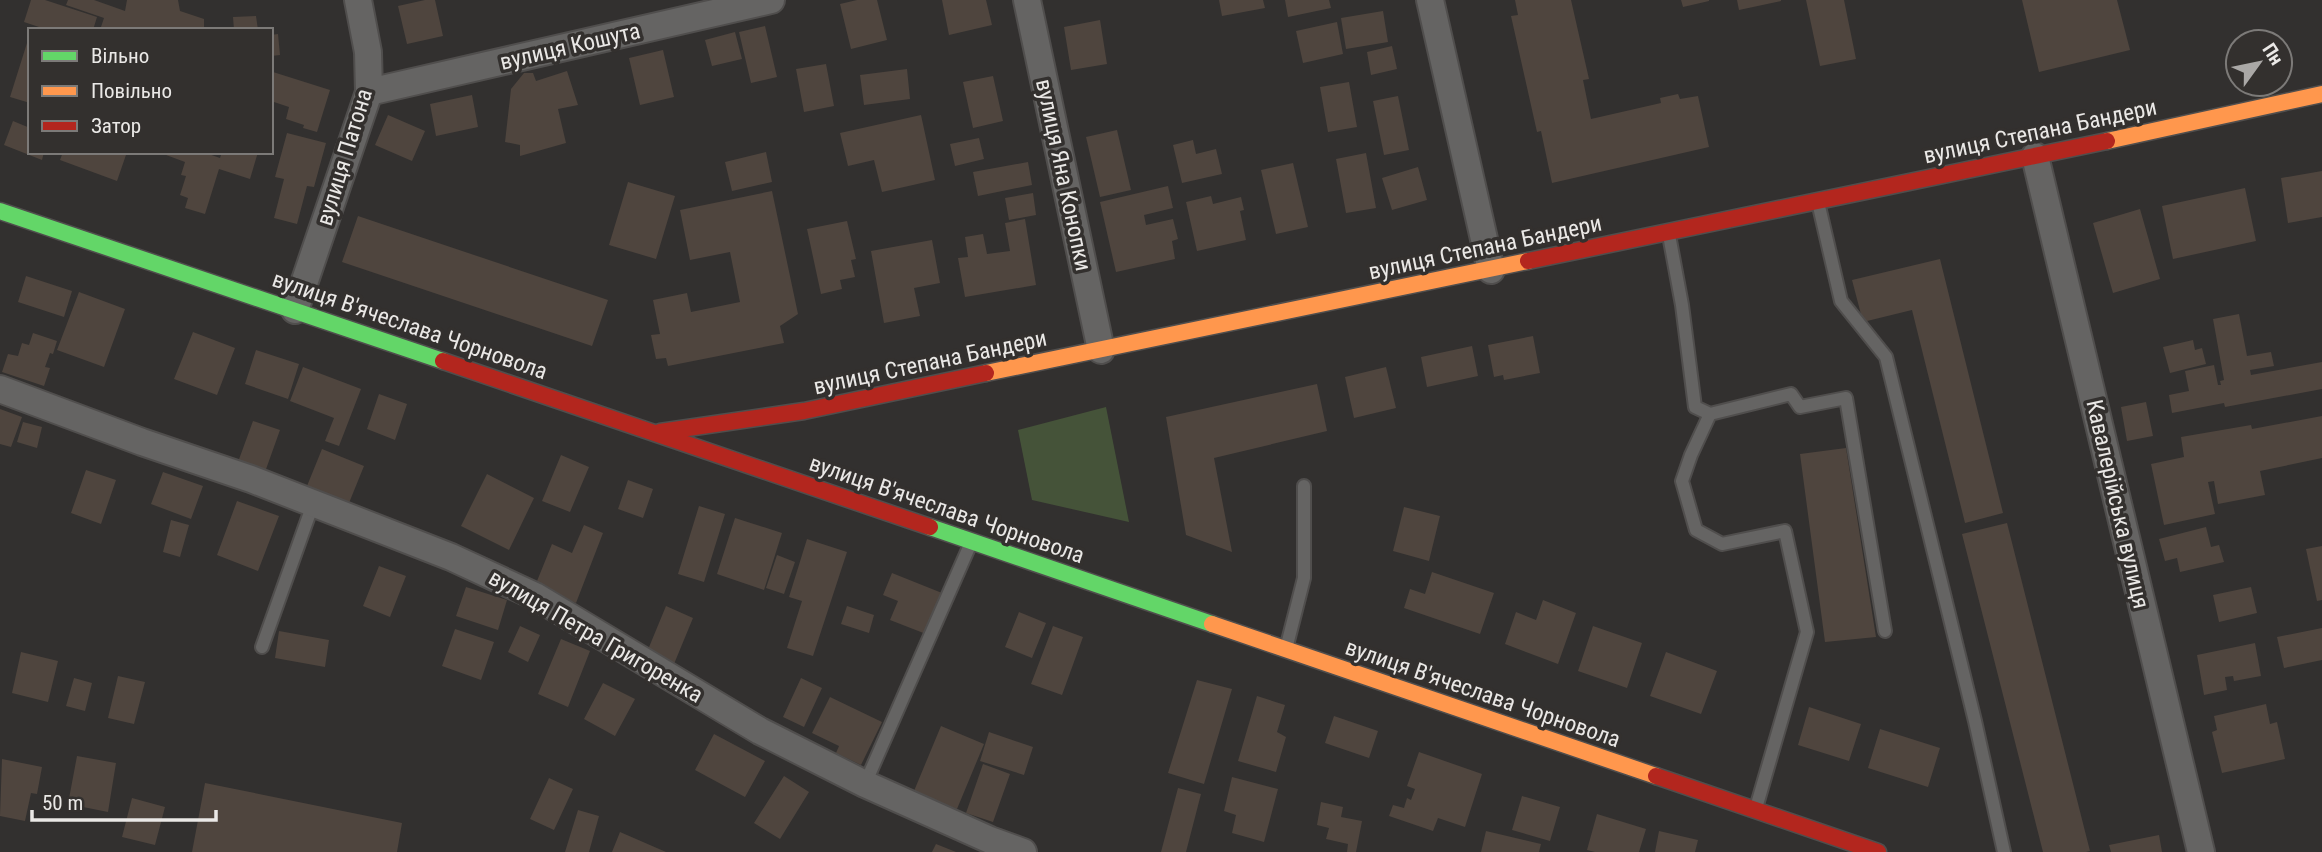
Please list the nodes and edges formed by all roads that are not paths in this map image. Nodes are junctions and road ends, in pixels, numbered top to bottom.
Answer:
1 (358, 0) edge
2 (771, 0) edge
3 (1027, 0) edge
4 (1430, 0) edge
5 (369, 92) junction
6 (2322, 94) edge
7 (2035, 156) junction
8 (1818, 201) junction
9 (0, 211) edge
10 (1668, 232) junction
11 (1491, 270) junction
12 (295, 310) junction
13 (1101, 350) junction
14 (0, 389) edge
15 (1710, 414) junction
16 (654, 433) junction
17 (1304, 486) dead end
18 (313, 504) junction
19 (972, 541) junction
20 (1885, 631) dead end
21 (262, 647) dead end
22 (1286, 649) junction
23 (865, 784) junction
24 (1755, 810) junction
25 (1023, 852) edge
26 (1878, 852) edge
27 (2004, 852) edge
28 (2201, 852) edge

1 - 5 street, вулиця Патона
2 - 5 street, вулиця Кошута
3 - 13 street, вулиця Яна Конопки
4 - 11 street
5 - 12 street, вулиця Патона
6 - 7 street, вулиця Степана Бандери
7 - 8 street, вулиця Степана Бандери
7 - 28 street, Кавалерійська вулиця
8 - 10 street, вулиця Степана Бандери
8 - 27 lane
9 - 12 street, вулиця В'ячеслава Чорновола
10 - 11 street, вулиця Степана Бандери
10 - 15 lane
11 - 13 street, вулиця Степана Бандери
12 - 16 street, вулиця В'ячеслава Чорновола
13 - 16 street, вулиця Степана Бандери
14 - 18 street, вулиця Петра Григоренка
15 - 20 lane
15 - 24 lane
16 - 19 street, вулиця В'ячеслава Чорновола
17 - 22 lane
18 - 21 lane
18 - 23 street, вулиця Петра Григоренка
19 - 22 street, вулиця В'ячеслава Чорновола
19 - 23 lane
22 - 24 street, вулиця В'ячеслава Чорновола
23 - 25 street, вулиця Петра Григоренка
24 - 26 street, вулиця В'ячеслава Чорновола

